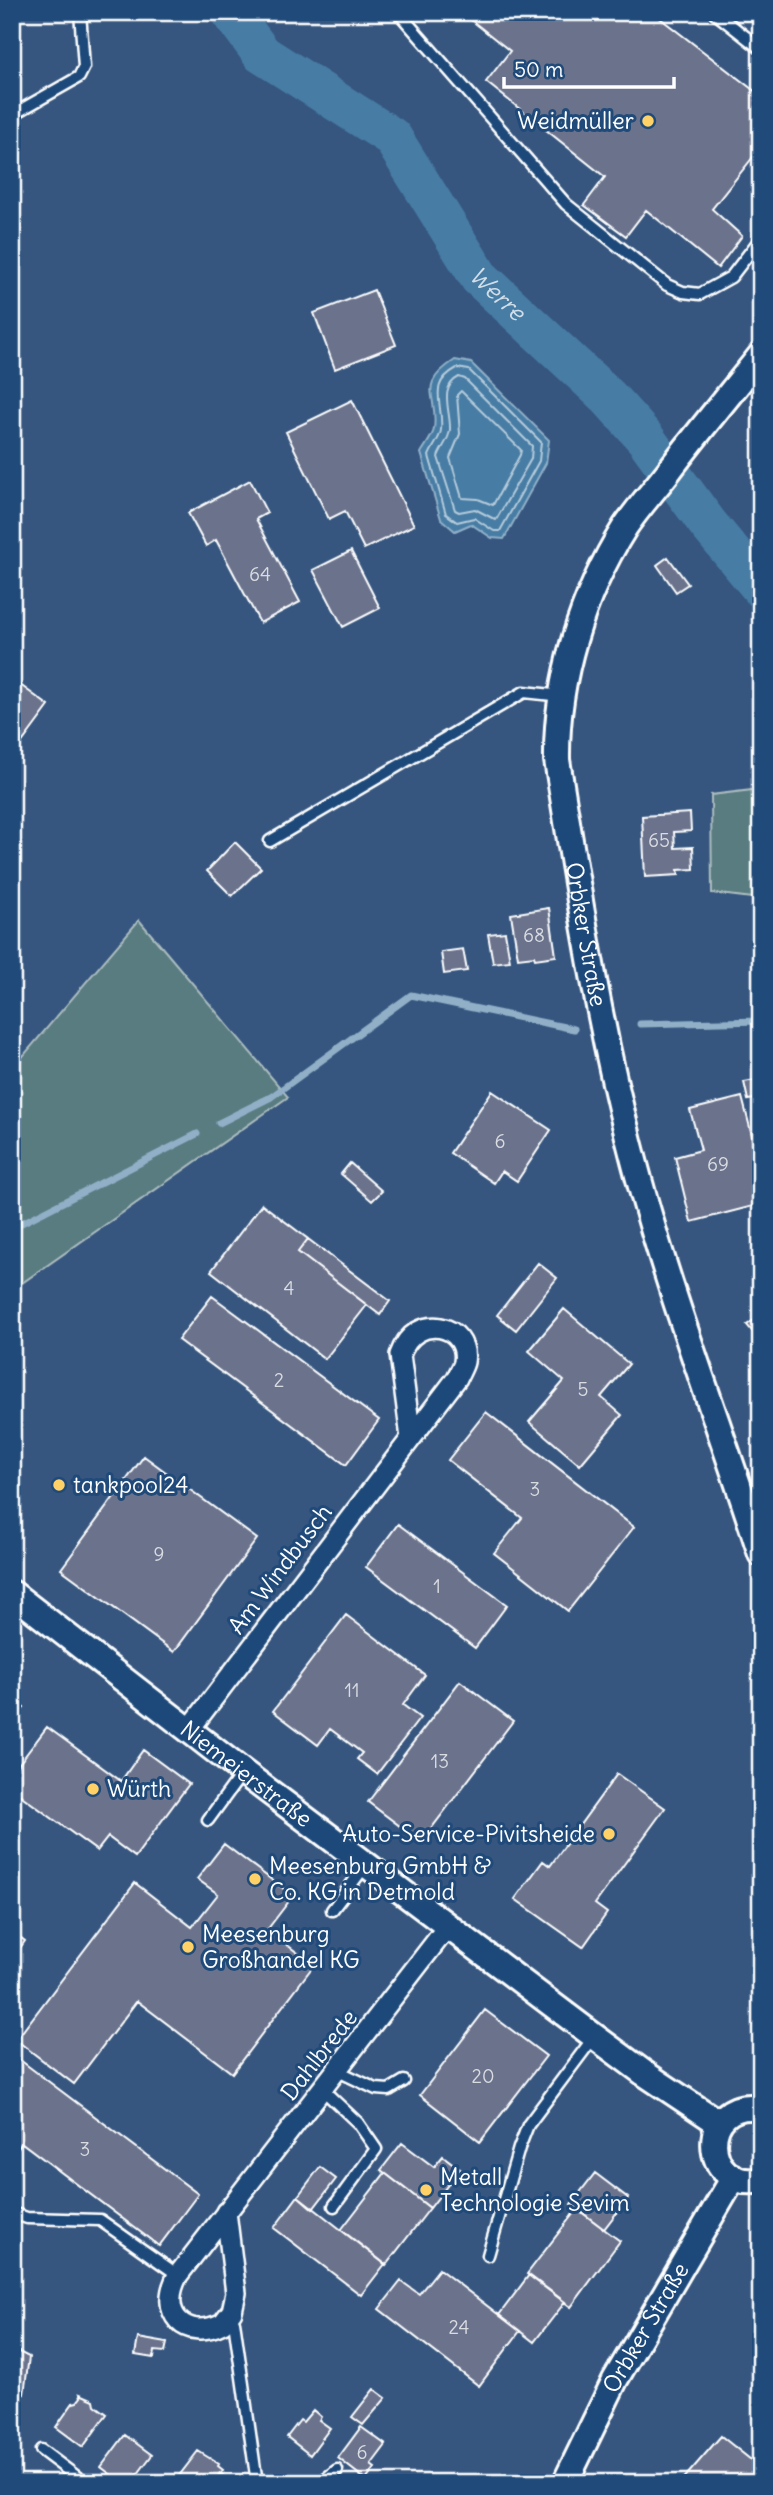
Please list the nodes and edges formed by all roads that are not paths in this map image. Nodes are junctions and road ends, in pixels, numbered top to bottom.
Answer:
1 (80, 12) edge
2 (398, 12) edge
3 (714, 12) edge
4 (761, 49) edge
5 (12, 115) edge
6 (761, 238) edge
7 (761, 355) edge
8 (562, 696) junction
9 (271, 841) dead end
10 (411, 1438) junction
11 (755, 1516) edge
12 (761, 1553) edge
13 (12, 1593) edge
14 (189, 1730) junction
15 (243, 1772) junction
16 (208, 1820) dead end
17 (366, 1865) junction
18 (332, 1910) dead end
19 (448, 1926) junction
20 (594, 2036) junction
21 (338, 2071) junction
22 (404, 2081) dead end
23 (323, 2090) junction
24 (761, 2108) edge
25 (719, 2123) junction
26 (734, 2177) junction
27 (761, 2180) edge
28 (334, 2206) dead end
29 (226, 2212) junction
30 (12, 2213) edge
31 (488, 2255) dead end
32 (178, 2275) junction
33 (228, 2318) junction
34 (41, 2450) dead end
35 (337, 2470) dead end
36 (85, 2483) edge
37 (257, 2483) edge
38 (320, 2483) edge
39 (565, 2483) edge

1 - 5 lane
2 - 6 lane
3 - 4 lane
7 - 8 street, Orbker Straße
8 - 9 lane
8 - 11 street, Orbker Straße
10 - 10 street, Am Windbusch
10 - 14 street, Am Windbusch
11 - 12 street, Orbker Straße
13 - 14 street, Niemeierstraße
14 - 15 street, Niemeierstraße
15 - 16 lane
15 - 17 street, Niemeierstraße
17 - 18 lane
17 - 19 street, Niemeierstraße
19 - 20 street, Niemeierstraße
19 - 21 street, Dahlbrede
20 - 25 street, Niemeierstraße
20 - 31 lane
21 - 22 lane
21 - 23 street, Dahlbrede
23 - 28 lane
23 - 29 street, Dahlbrede
24 - 25 street
25 - 26 street
26 - 27 street
26 - 39 street, Orbker Straße
29 - 32 street, Dahlbrede
29 - 33 street
30 - 32 lane
32 - 33 street, Dahlbrede
33 - 37 lane
34 - 36 lane
35 - 38 lane

